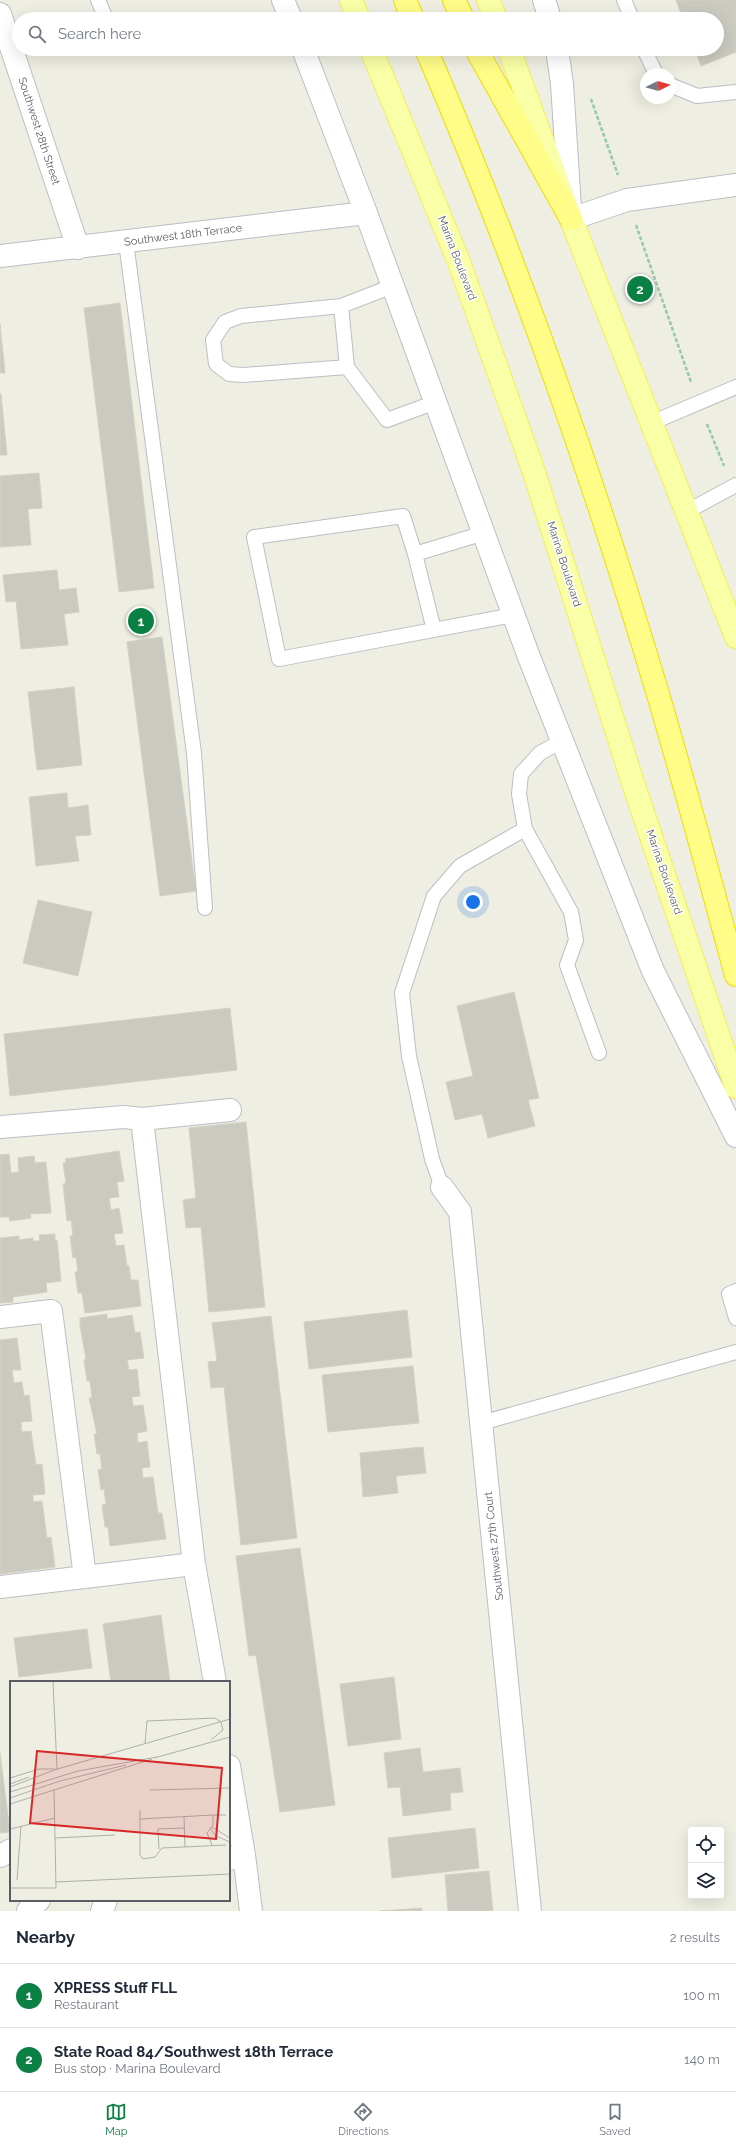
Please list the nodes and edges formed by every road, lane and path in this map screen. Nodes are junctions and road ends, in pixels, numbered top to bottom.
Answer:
1 (98, 0) edge
2 (283, 0) edge
3 (350, 0) edge
4 (405, 0) edge
5 (454, 0) edge
6 (488, 0) edge
7 (544, 0) edge
8 (624, 0) edge
9 (103, 12) edge
10 (288, 12) edge
11 (356, 12) edge
12 (410, 12) edge
13 (460, 12) edge
14 (493, 12) edge
15 (548, 12) edge
16 (629, 12) edge
17 (0, 14) edge
18 (12, 50) edge
19 (14, 56) edge
20 (306, 56) edge
21 (374, 56) edge
22 (429, 56) edge
23 (480, 56) edge
24 (512, 56) edge
25 (558, 56) edge
26 (647, 56) edge
27 (653, 68) edge
28 (676, 87) edge
29 (589, 92) dead end
30 (736, 92) edge
31 (736, 185) edge
32 (627, 200) junction
33 (366, 213) junction
34 (570, 219) junction
35 (126, 242) junction
36 (78, 248) junction
37 (0, 256) edge
38 (393, 286) junction
39 (342, 306) junction
40 (347, 367) junction
41 (736, 387) edge
42 (436, 402) junction
43 (699, 402) junction
44 (651, 423) junction
45 (734, 486) edge
46 (686, 512) junction
47 (484, 534) junction
48 (415, 554) junction
49 (513, 615) junction
50 (434, 630) junction
51 (736, 637) edge
52 (562, 741) junction
53 (525, 829) junction
54 (205, 908) dead end
55 (736, 975) edge
56 (599, 1053) dead end
57 (736, 1087) edge
58 (230, 1110) dead end
59 (142, 1119) junction
60 (0, 1127) edge
61 (736, 1136) edge
62 (442, 1187) joint
63 (736, 1291) edge
64 (0, 1317) edge
65 (736, 1318) edge
66 (736, 1352) edge
67 (481, 1423) junction
68 (194, 1564) junction
69 (85, 1577) junction
70 (0, 1587) edge
71 (214, 1681) edge
72 (230, 1777) edge
73 (10, 1851) edge
74 (0, 1856) edge
75 (237, 1857) edge
76 (38, 1901) edge
77 (28, 1911) edge
78 (251, 1911) edge
79 (530, 1911) edge

1 - 9 lane
2 - 10 street
3 - 11 main road
4 - 12 highway
5 - 13 highway
6 - 14 main road
7 - 15 street
8 - 16 lane
17 - 18 street, Southwest 28th Street
19 - 36 street, Southwest 28th Street
20 - 33 street
21 - 57 main road, Marina Boulevard
22 - 55 highway
23 - 34 highway
24 - 34 main road
25 - 34 street
26 - 27 lane
28 - 30 lane
29 - 32 path
31 - 32 street
32 - 34 street
32 - 43 path
33 - 35 street, Southwest 18th Terrace
33 - 38 street
34 - 44 main road
35 - 36 street, Southwest 18th Terrace
35 - 54 lane
36 - 37 street, Southwest 18th Terrace
38 - 39 lane
38 - 42 street
39 - 40 lane
39 - 40 lane
40 - 42 lane
41 - 43 lane
42 - 47 street
43 - 44 lane
43 - 45 path
44 - 46 main road
45 - 46 lane
46 - 51 main road
47 - 48 lane
47 - 49 street
48 - 50 lane
48 - 50 lane
49 - 50 lane
49 - 52 street
52 - 53 lane
52 - 61 street
53 - 56 lane
53 - 62 lane
58 - 59 street
59 - 60 street
59 - 68 street
62 - 67 street, Southwest 27th Court
63 - 65 lane
64 - 69 street
66 - 67 lane
67 - 79 street, Southwest 27th Court
68 - 69 street
68 - 71 street
69 - 70 street
72 - 75 street
73 - 74 street
75 - 78 street
76 - 77 street

